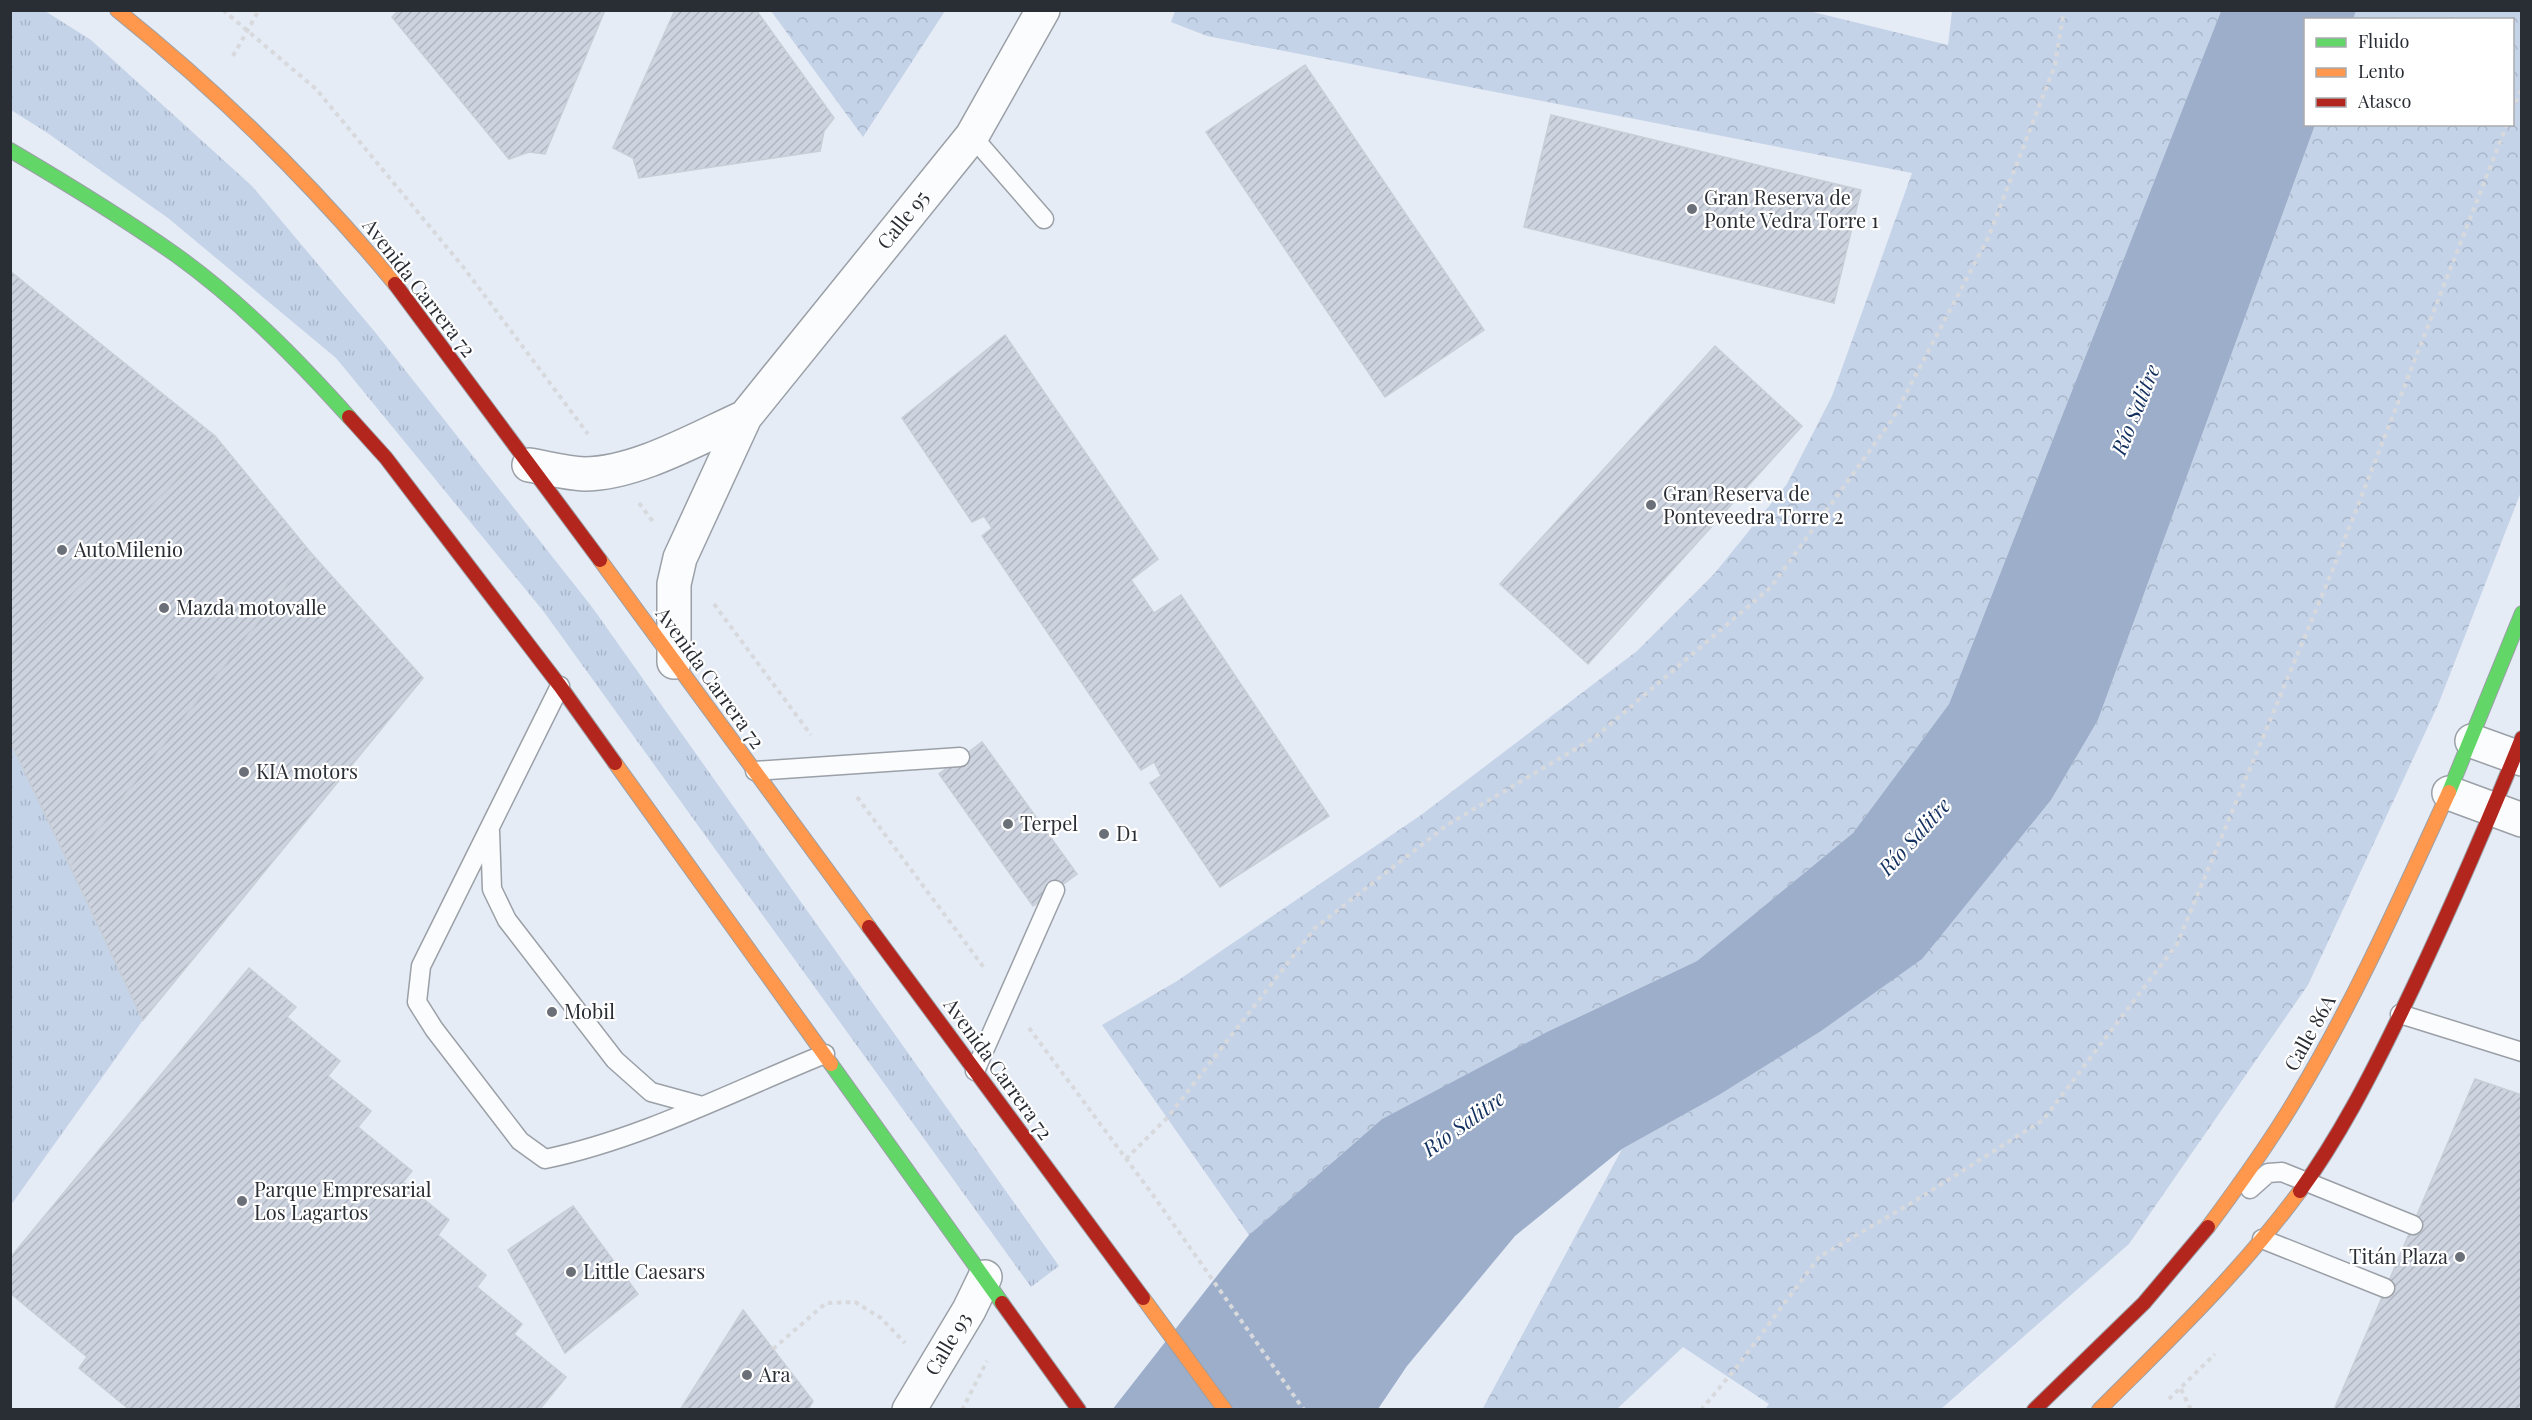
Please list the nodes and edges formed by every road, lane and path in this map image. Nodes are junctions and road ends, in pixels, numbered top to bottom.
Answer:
1 (117, 10) edge
2 (223, 10) edge
3 (259, 10) edge
4 (1043, 10) edge
5 (2064, 10) edge
6 (248, 30) junction
7 (2522, 88) edge
8 (212, 90) junction
9 (2514, 106) edge
10 (2506, 126) edge
11 (972, 136) junction
12 (10, 150) edge
13 (1044, 219) dead end
14 (745, 417) junction
15 (529, 465) junction
16 (615, 471) junction
17 (680, 558) junction
18 (2522, 613) edge
19 (674, 662) junction
20 (560, 686) junction
21 (2472, 741) junction
22 (2519, 751) edge
23 (960, 757) dead end
24 (834, 766) junction
25 (755, 771) junction
26 (2449, 793) junction
27 (2507, 814) edge
28 (490, 829) junction
29 (1055, 890) dead end
30 (1007, 999) junction
31 (2400, 1014) junction
32 (2522, 1052) edge
33 (825, 1054) junction
34 (975, 1071) junction
35 (702, 1107) junction
36 (1126, 1159) junction
37 (2307, 1181) junction
38 (2413, 1225) dead end
39 (2204, 1234) junction
40 (2262, 1239) junction
41 (985, 1277) junction
42 (2385, 1288) dead end
43 (907, 1346) dead end
44 (773, 1349) dead end
45 (989, 1357) dead end
46 (2181, 1389) dead end
47 (909, 1410) edge
48 (962, 1410) edge
49 (1079, 1410) edge
50 (1225, 1410) edge
51 (1304, 1410) edge
52 (1701, 1410) edge
53 (2034, 1410) edge
54 (2099, 1410) edge
55 (2191, 1410) edge

1 - 8 main road, Avenida Carrera 72
2 - 6 path
3 - 6 path
4 - 11 street, Calle 95
5 - 36 path
6 - 8 path
6 - 16 path
7 - 9 path
8 - 15 main road, Avenida Carrera 72
10 - 52 path
11 - 13 lane
11 - 14 street, Calle 95
12 - 20 main road
14 - 16 street, Calle 95
14 - 17 street, Calle 95
15 - 16 street, Calle 95
15 - 19 main road, Avenida Carrera 72
16 - 17 path
17 - 19 street, Calle 95
17 - 24 path
18 - 21 main road, Calle 86A
19 - 25 main road, Avenida Carrera 72
20 - 28 lane
20 - 33 main road
21 - 22 street
21 - 26 main road, Calle 86A
22 - 27 main road
23 - 24 lane
24 - 25 lane
24 - 30 path
25 - 34 main road, Avenida Carrera 72
26 - 27 street
26 - 39 main road, Calle 86A
27 - 31 main road
28 - 35 lane
28 - 35 lane
29 - 30 lane
30 - 34 lane
30 - 36 path
31 - 32 lane
31 - 37 main road
33 - 35 lane
33 - 41 main road
34 - 50 main road, Avenida Carrera 72
36 - 51 path
37 - 38 lane
37 - 39 lane
37 - 40 main road
39 - 53 main road, Calle 86A
40 - 42 lane
40 - 54 main road
41 - 47 street, Calle 93
41 - 49 main road
43 - 44 path
45 - 48 path
46 - 55 path

